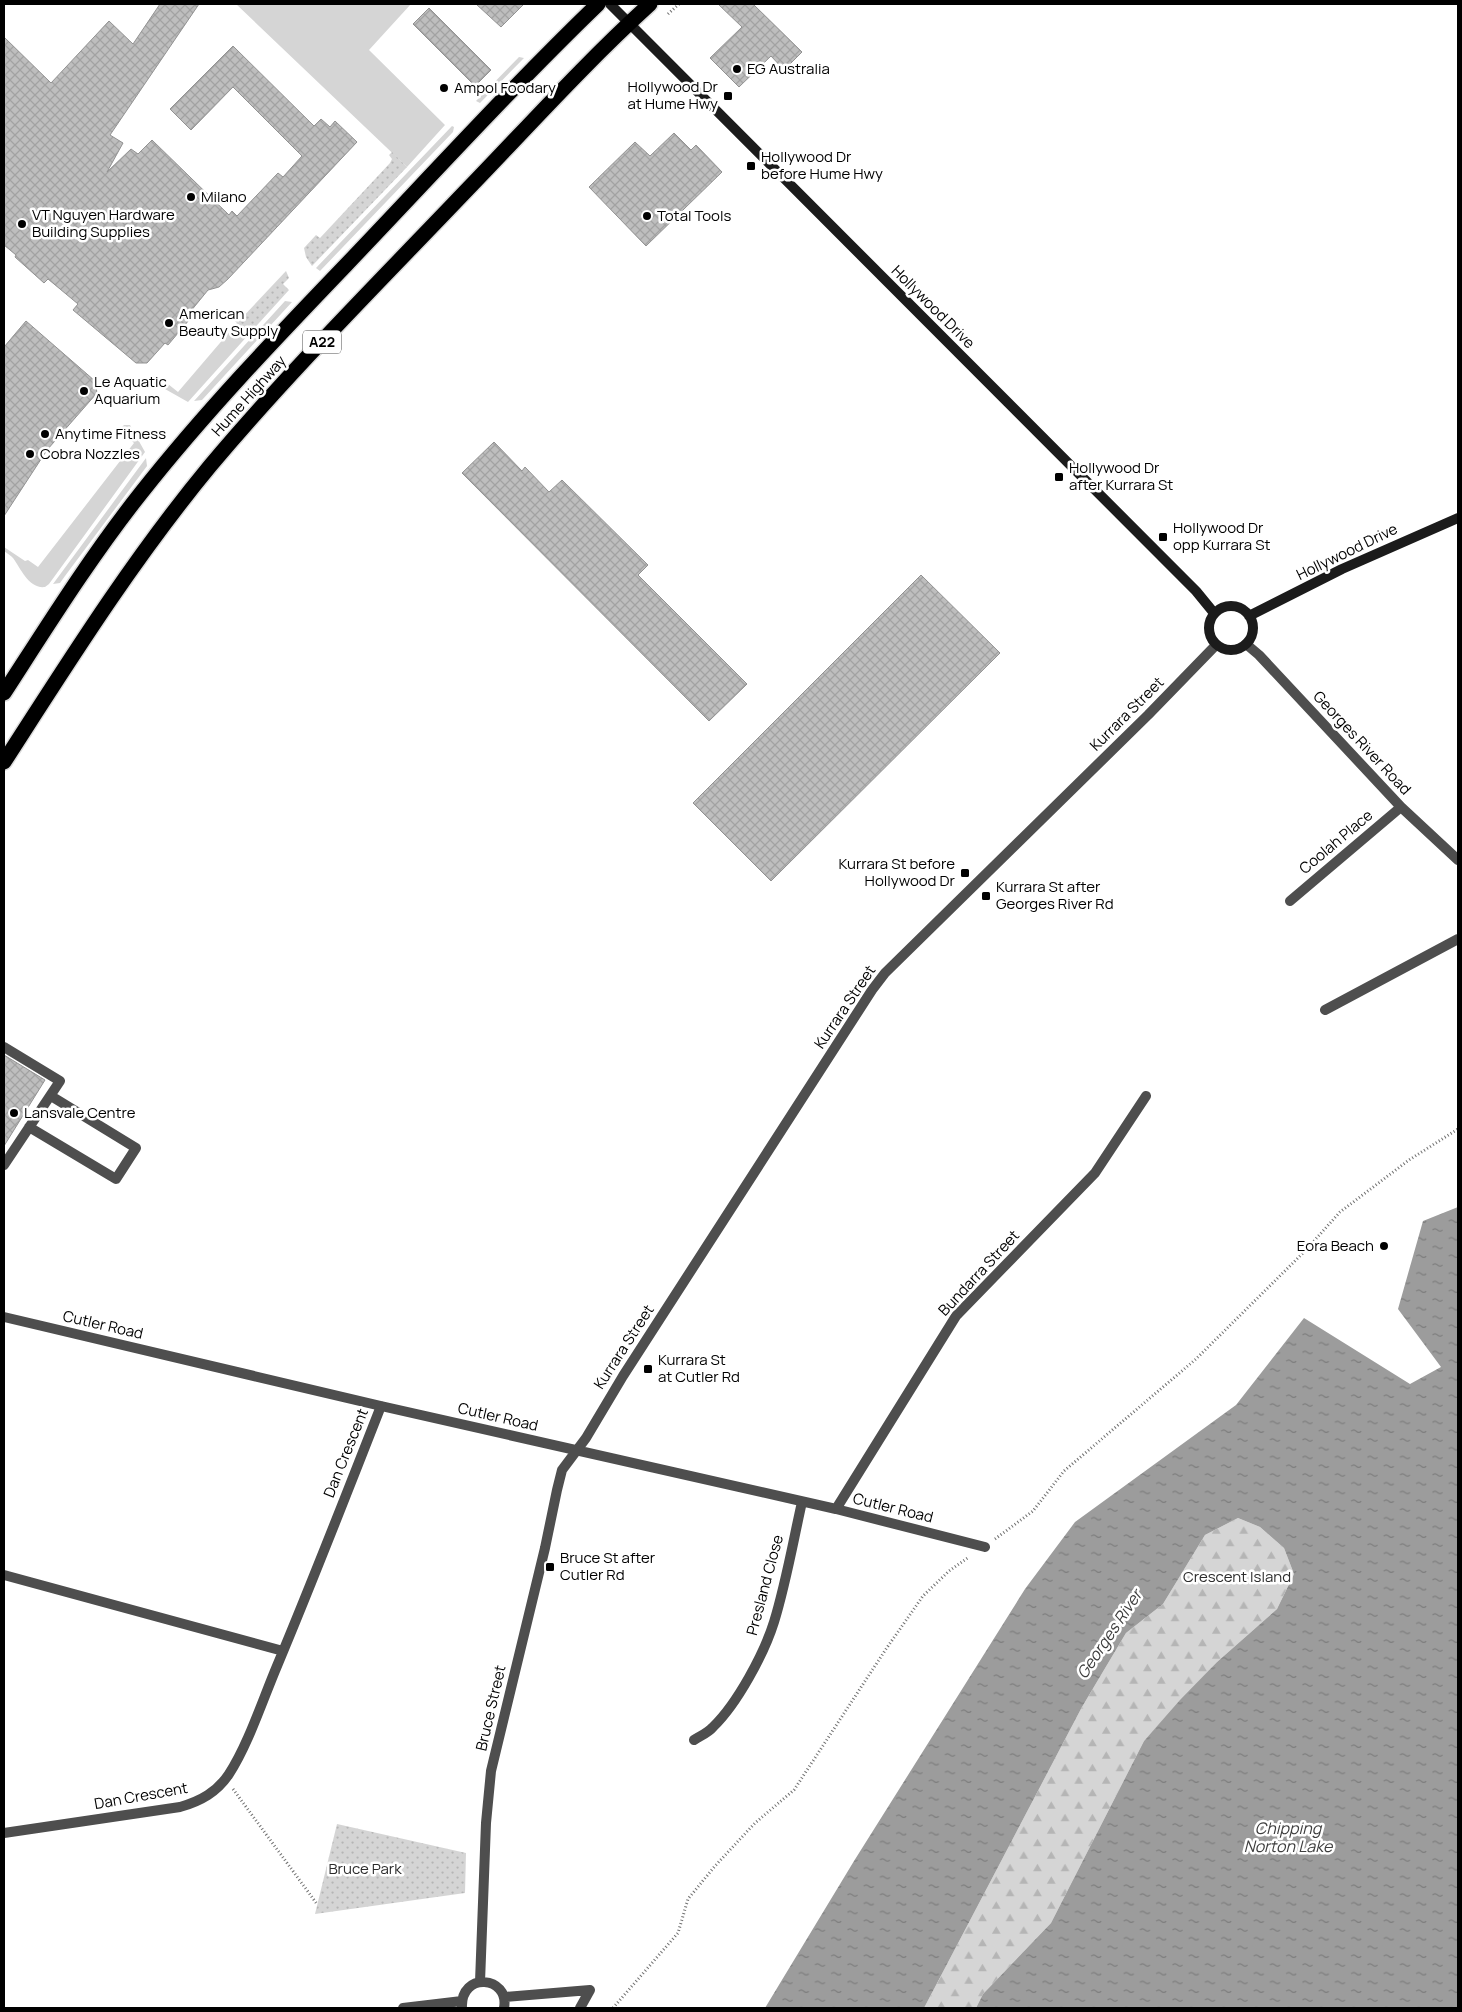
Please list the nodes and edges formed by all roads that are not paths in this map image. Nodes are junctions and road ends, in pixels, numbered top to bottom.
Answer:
1 (598, 4) edge
2 (610, 4) edge
3 (650, 4) edge
4 (629, 23) junction
5 (1458, 518) edge
6 (1214, 613) junction
7 (1249, 616) junction
8 (1246, 644) junction
9 (1216, 645) junction
10 (4, 693) edge
11 (4, 762) edge
12 (1402, 807) junction
13 (1458, 860) edge
14 (1290, 901) dead end
15 (1458, 939) edge
16 (1325, 1010) dead end
17 (4, 1047) edge
18 (50, 1096) junction
19 (1146, 1096) dead end
20 (29, 1127) junction
21 (4, 1165) edge
22 (4, 1317) edge
23 (381, 1406) junction
24 (576, 1450) junction
25 (802, 1502) junction
26 (836, 1509) junction
27 (985, 1547) road end
28 (4, 1575) edge
29 (283, 1651) junction
30 (694, 1740) dead end
31 (4, 1833) edge
32 (480, 1982) junction
33 (504, 1997) junction
34 (462, 2005) edge
35 (403, 2008) edge
36 (504, 2008) edge
37 (580, 2008) edge

1 - 10 highway, Hume Highway / A22
2 - 4 street, Hollywood Drive
3 - 4 highway, Hume Highway / A22
4 - 6 street, Hollywood Drive
4 - 11 highway, Hume Highway / A22
5 - 7 street, Hollywood Drive
6 - 7 street
6 - 9 street
7 - 8 street
8 - 9 street
8 - 12 street, Georges River Road
9 - 24 street, Kurrara Street
12 - 13 street, Georges River Road
12 - 14 street, Coolah Place
15 - 16 street
17 - 18 street
18 - 20 street
18 - 20 street
19 - 26 street, Bundarra Street
20 - 21 street
22 - 23 street, Cutler Road
23 - 24 street, Cutler Road
23 - 29 street, Dan Crescent
24 - 25 street, Cutler Road
24 - 32 street, Bruce Street
25 - 26 street, Cutler Road
25 - 30 street, Presland Close
26 - 27 street, Cutler Road
28 - 29 street
29 - 31 street, Dan Crescent
32 - 33 street
32 - 34 street
33 - 36 street
33 - 37 street
34 - 35 street

